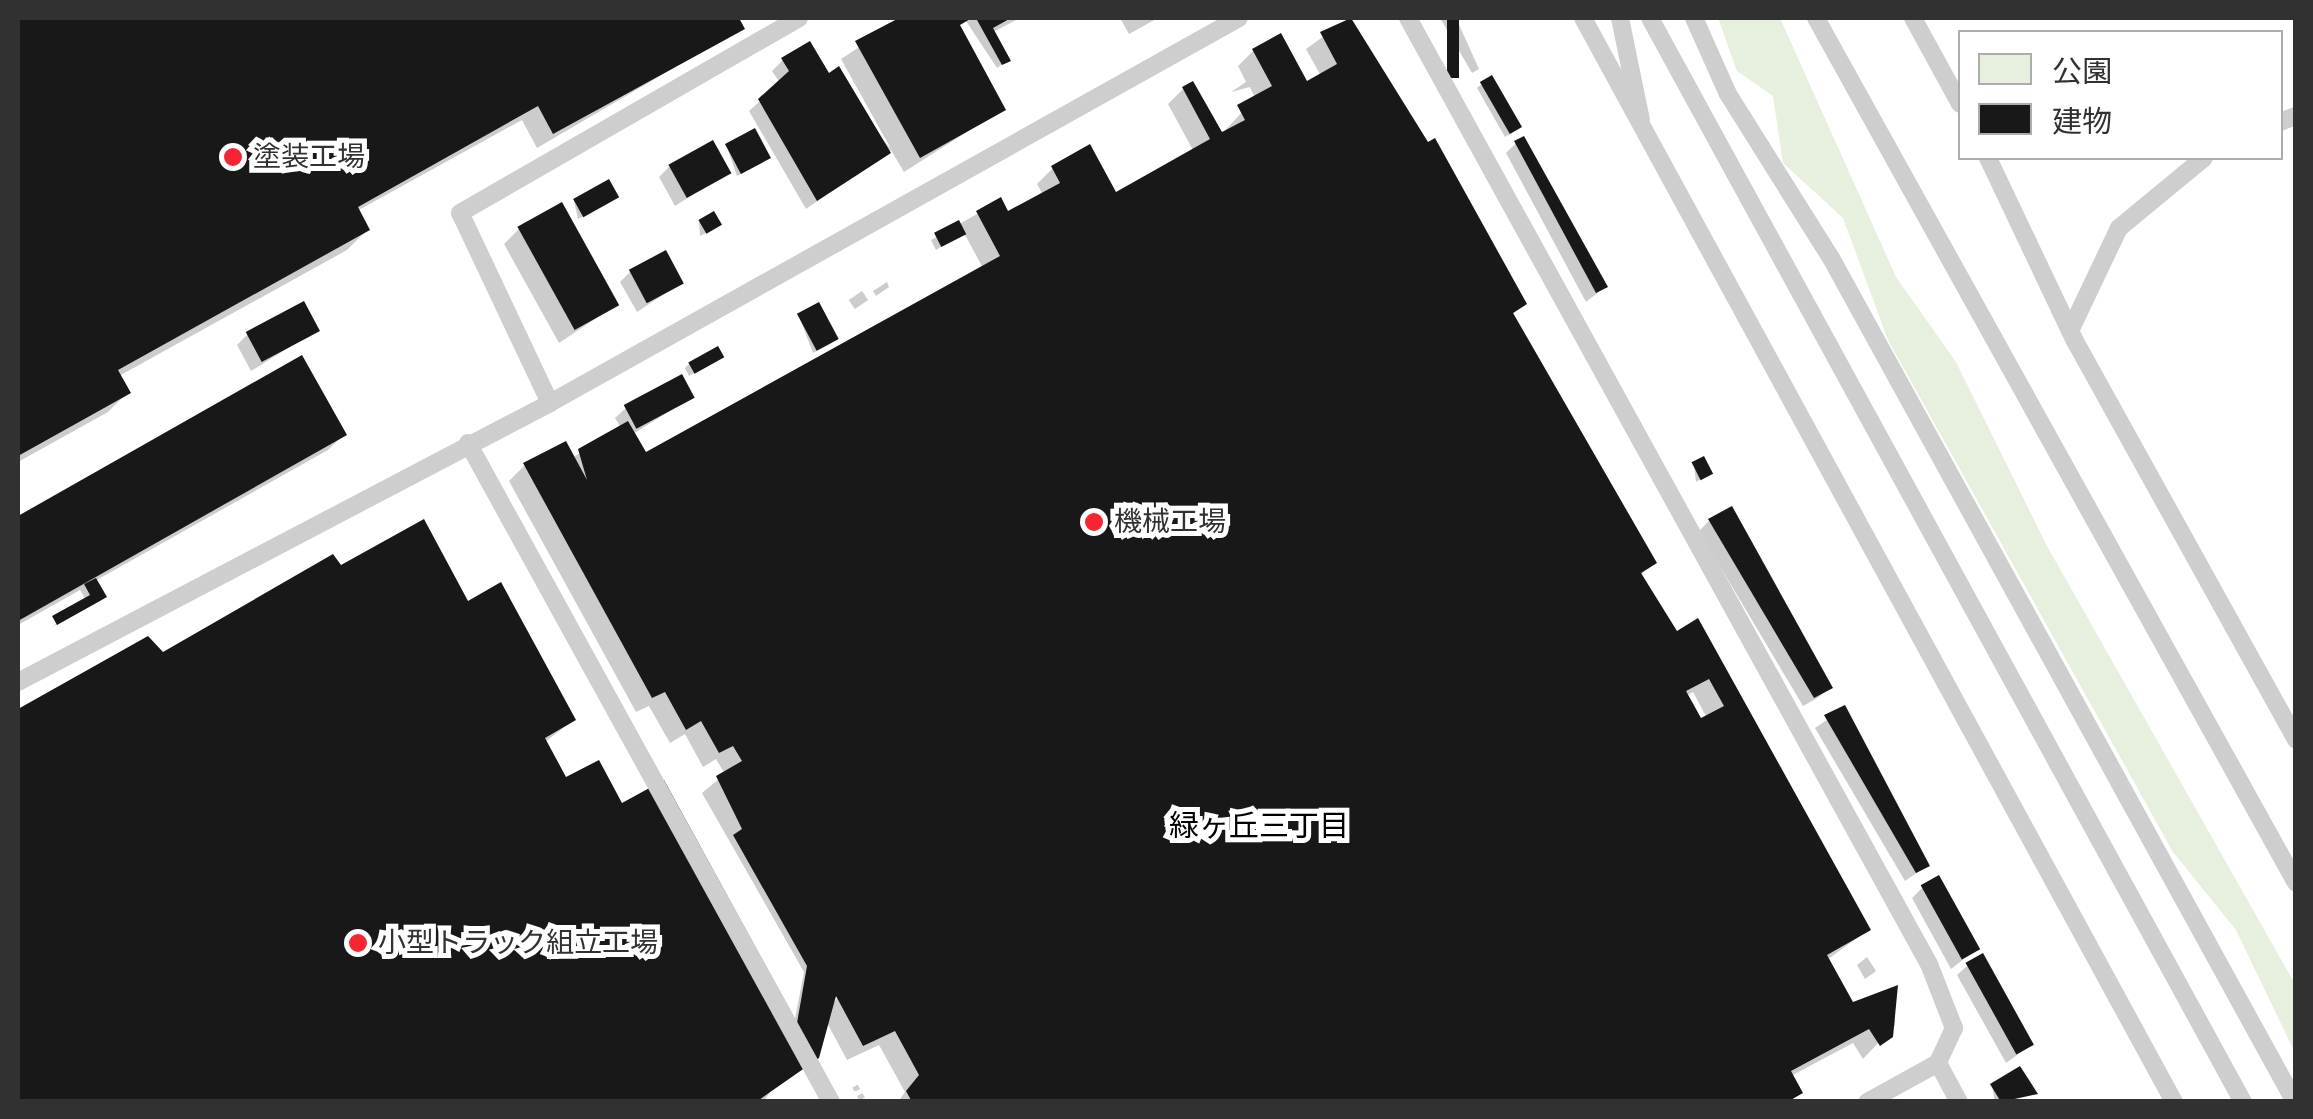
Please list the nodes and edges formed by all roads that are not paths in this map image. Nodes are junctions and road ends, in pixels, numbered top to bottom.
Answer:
1 (799, 18) edge
2 (1239, 18) edge
3 (1408, 18) edge
4 (1583, 18) edge
5 (1620, 18) edge
6 (1650, 18) edge
7 (1694, 18) edge
8 (1816, 18) edge
9 (1912, 18) edge
10 (1958, 100) edge
11 (1646, 142) junction
12 (1989, 160) edge
13 (2202, 160) edge
14 (2070, 331) junction
15 (550, 403) junction
16 (468, 444) junction
17 (18, 682) edge
18 (2296, 740) edge
19 (2296, 883) edge
20 (1938, 1063) junction
21 (831, 1102) edge
22 (1867, 1102) edge
23 (1959, 1102) edge
24 (2174, 1102) edge
25 (2243, 1102) edge
26 (2295, 1102) edge

1 - 15 lane
2 - 15 lane
3 - 20 lane
4 - 11 lane
5 - 11 lane
6 - 25 lane
7 - 26 lane
8 - 19 lane
9 - 10 lane
11 - 24 lane
12 - 14 lane
13 - 14 lane
14 - 18 lane
15 - 16 lane
16 - 17 lane
16 - 21 lane
20 - 22 lane
20 - 23 lane

